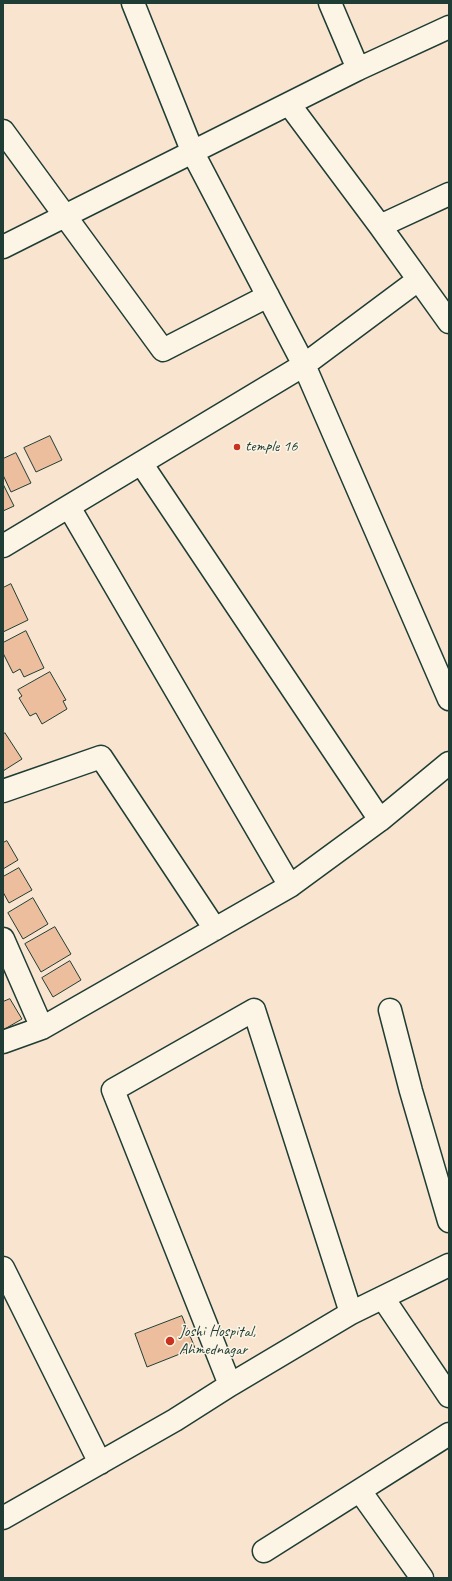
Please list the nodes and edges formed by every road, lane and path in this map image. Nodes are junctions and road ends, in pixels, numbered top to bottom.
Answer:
1 (133, 3) edge
2 (330, 3) edge
3 (449, 27) edge
4 (358, 69) junction
5 (289, 104) junction
6 (3, 131) edge
7 (193, 153) junction
8 (449, 194) edge
9 (65, 216) junction
10 (380, 226) junction
11 (3, 247) edge
12 (418, 280) junction
13 (268, 296) junction
14 (449, 322) edge
15 (304, 365) junction
16 (142, 463) junction
17 (69, 506) junction
18 (3, 546) edge
19 (449, 699) edge
20 (449, 763) edge
21 (3, 791) edge
22 (380, 820) junction
23 (290, 886) junction
24 (215, 929) junction
25 (3, 939) edge
26 (390, 1010) dead end
27 (42, 1028) junction
28 (3, 1042) edge
29 (449, 1221) edge
30 (449, 1265) edge
31 (3, 1268) edge
32 (383, 1298) junction
33 (351, 1313) junction
34 (230, 1385) junction
35 (449, 1396) edge
36 (449, 1434) edge
37 (100, 1463) junction
38 (360, 1491) junction
39 (3, 1518) edge
40 (264, 1551) dead end
41 (422, 1578) edge

1 - 7 street
2 - 4 street
3 - 4 street
4 - 5 street
5 - 7 street
5 - 10 street
6 - 9 street
7 - 9 street
7 - 13 street
8 - 10 street
9 - 11 street
9 - 13 street
10 - 12 street
12 - 14 street
12 - 15 street
13 - 15 street
15 - 16 street
15 - 19 street
16 - 17 street
16 - 22 street
17 - 18 street
17 - 23 street
20 - 22 street
21 - 24 street
22 - 23 street
23 - 24 street
24 - 27 street
25 - 27 street
26 - 29 street
27 - 28 street
30 - 32 street
31 - 37 street
32 - 33 street
32 - 35 street
33 - 34 street
33 - 34 street
34 - 37 street
36 - 38 street
37 - 39 street
38 - 40 street
38 - 41 street

